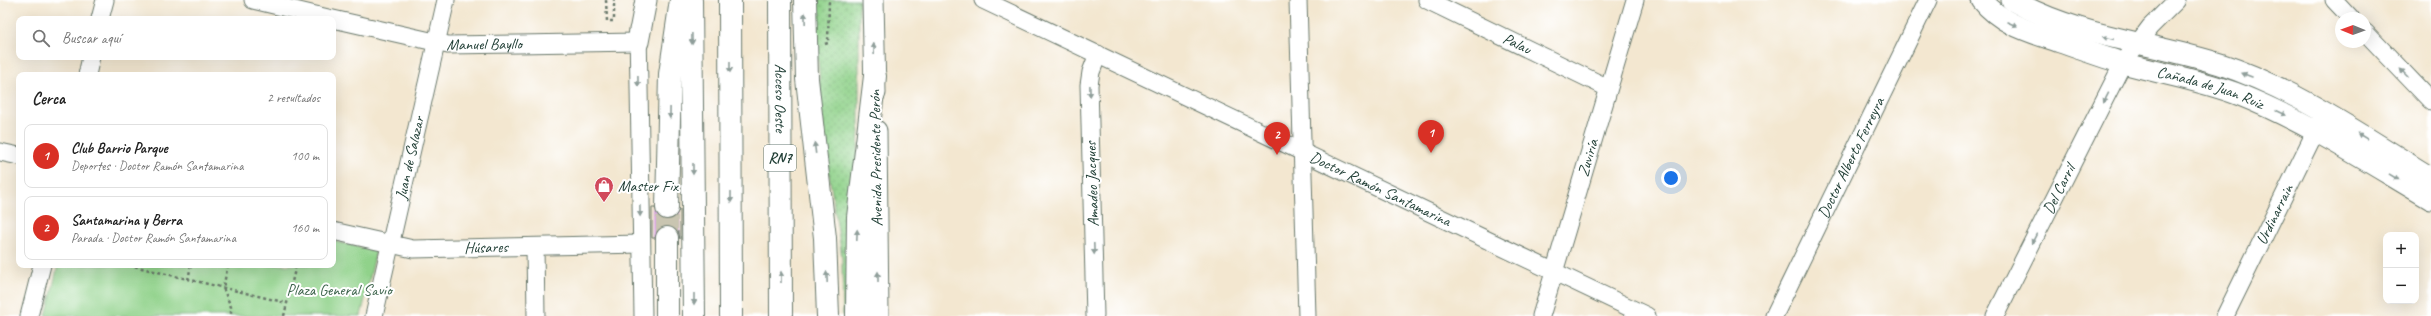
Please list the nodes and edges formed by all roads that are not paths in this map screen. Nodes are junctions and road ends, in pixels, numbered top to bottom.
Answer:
1 (105, 0) edge
2 (253, 0) edge
3 (446, 0) edge
4 (638, 0) edge
5 (646, 0) edge
6 (681, 0) edge
7 (691, 0) edge
8 (730, 0) edge
9 (780, 0) edge
10 (804, 0) edge
11 (873, 0) edge
12 (983, 0) edge
13 (1298, 0) edge
14 (1427, 0) edge
15 (1635, 0) edge
16 (1928, 0) edge
17 (1982, 0) edge
18 (2012, 0) edge
19 (2177, 0) edge
20 (2334, 0) edge
21 (2345, 12) edge
22 (101, 16) edge
23 (320, 16) edge
24 (336, 20) edge
25 (2371, 38) edge
26 (638, 42) junction
27 (436, 43) junction
28 (2136, 44) junction
29 (1098, 54) junction
30 (90, 60) edge
31 (2123, 63) junction
32 (88, 72) edge
33 (875, 76) junction
34 (1608, 88) junction
35 (2431, 101) edge
36 (2320, 122) junction
37 (0, 152) edge
38 (1302, 152) junction
39 (16, 155) edge
40 (2431, 178) edge
41 (2431, 199) edge
42 (668, 208) tunnel mouth
43 (336, 232) edge
44 (667, 238) tunnel mouth
45 (641, 244) junction
46 (392, 246) junction
47 (535, 248) junction
48 (41, 268) edge
49 (1554, 272) junction
50 (29, 316) edge
51 (374, 316) edge
52 (536, 316) edge
53 (643, 316) edge
54 (667, 316) edge
55 (694, 316) edge
56 (731, 316) edge
57 (781, 316) edge
58 (828, 316) edge
59 (857, 316) edge
60 (878, 316) edge
61 (1095, 316) edge
62 (1307, 316) edge
63 (1541, 316) edge
64 (1647, 316) edge
65 (1774, 316) edge
66 (1995, 316) edge
67 (2226, 316) edge

1 - 22 street
2 - 23 street, Manuel Bayllo
3 - 27 street, Juan de Salazar
4 - 26 street
5 - 26 main road
6 -> 42 highway
7 -> 55 highway
8 -> 56 highway
57 -> 9 highway, Acceso Oeste / RN7
58 -> 10 highway
33 -> 11 main road, Avenida Presidente Perón
12 - 29 street, Doctor Ramón Santamarina
13 - 38 street
14 - 34 street, Palau
15 - 34 street, Zuviría
16 - 65 street, Doctor Alberto Ferreyra
17 -> 31 main road, Cañada de Juan Ruiz
28 -> 18 main road, Cañada de Juan Ruiz
19 - 28 street, Del Carril
20 - 21 street
24 - 27 street, Manuel Bayllo
35 -> 25 street
26 - 27 street, Manuel Bayllo
26 -> 45 street
27 - 46 street, Juan de Salazar
28 - 31 street, Del Carril
36 -> 28 main road, Cañada de Juan Ruiz
29 - 38 street, Doctor Ramón Santamarina
29 -> 61 street, Amadeo Jacques
30 - 32 street
31 -> 36 main road, Cañada de Juan Ruiz
31 -> 66 street, Del Carril
59 -> 33 highway
60 -> 33 main road, Avenida Presidente Perón
34 - 49 street, Zuviría
40 -> 36 main road, Cañada de Juan Ruiz
36 -> 41 main road, Cañada de Juan Ruiz
36 - 67 street, Urdinarrain
37 - 39 street
38 - 49 street, Doctor Ramón Santamarina
38 - 62 street
43 - 46 street, Húsares
44 - 54 highway
45 - 47 street, Húsares
45 - 53 street
46 - 47 street, Húsares
46 - 51 street, Juan de Salazar
47 - 52 street
48 - 50 street
49 - 63 street, Zuviría
49 - 64 street, Doctor Ramón Santamarina

